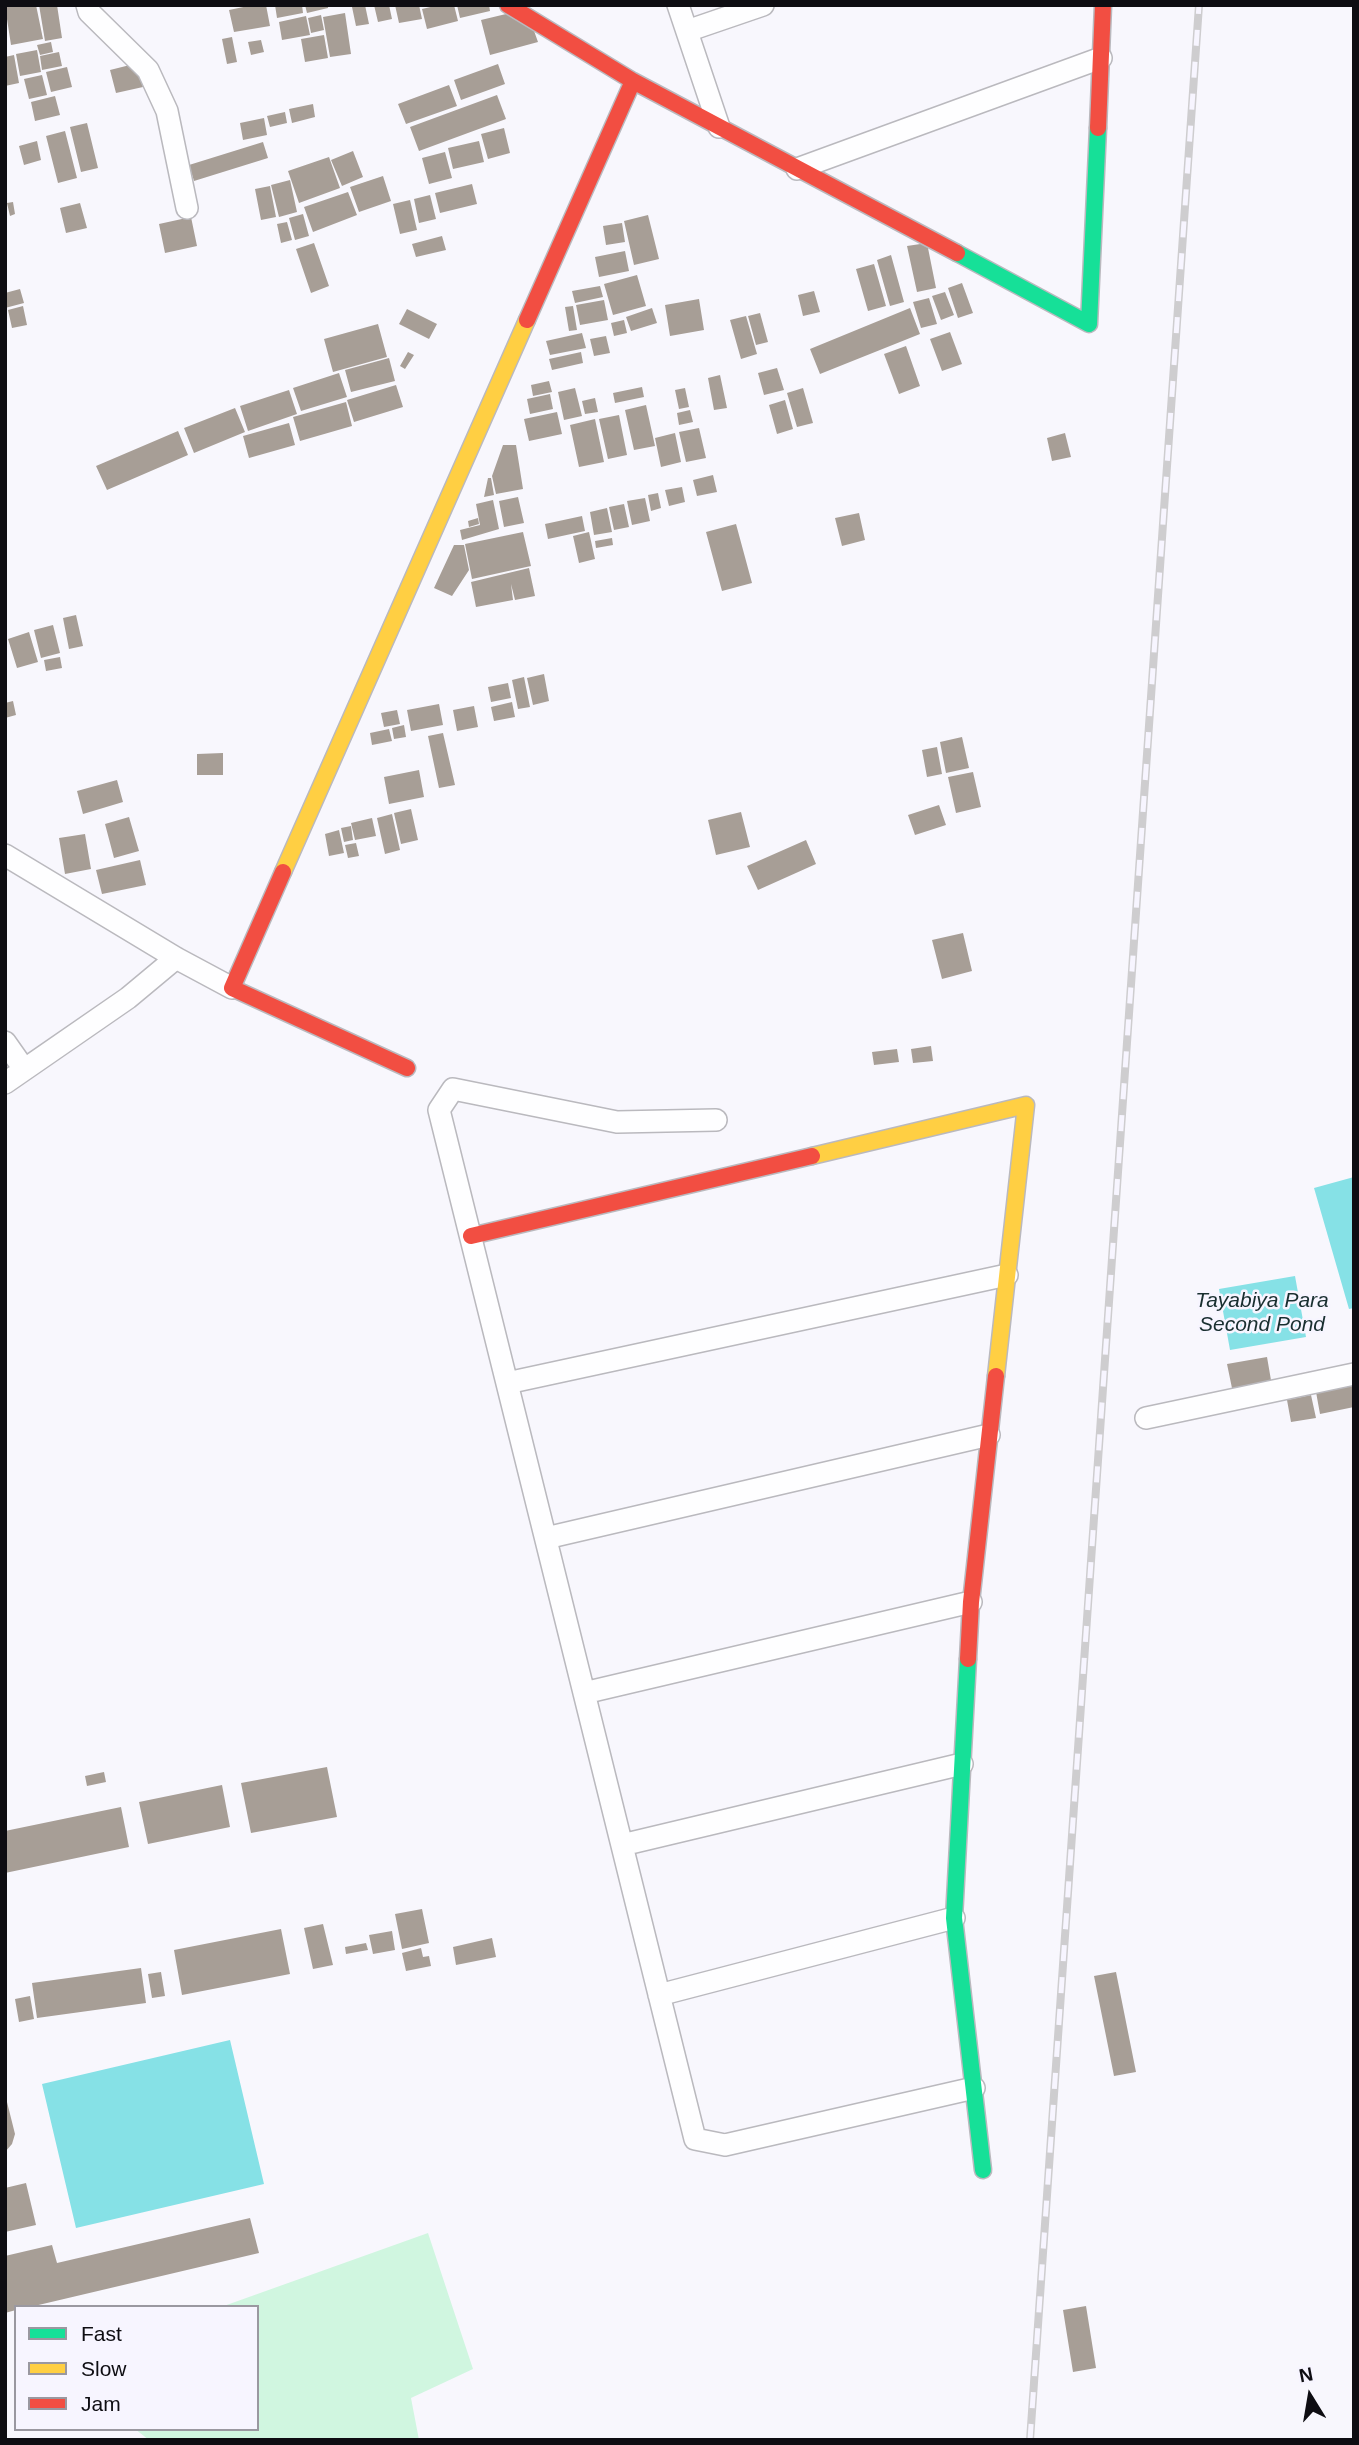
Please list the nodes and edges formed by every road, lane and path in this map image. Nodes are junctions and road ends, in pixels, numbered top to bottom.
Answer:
1 (87, 5) edge
2 (508, 5) edge
3 (678, 5) edge
4 (763, 5) edge
5 (1103, 5) edge
6 (687, 31) junction
7 (1101, 58) junction
8 (633, 81) junction
9 (719, 127) junction
10 (797, 169) junction
11 (187, 208) dead end
12 (5, 855) edge
13 (176, 958) junction
14 (232, 988) junction
15 (5, 1042) edge
16 (407, 1068) dead end
17 (24, 1069) junction
18 (5, 1083) edge
19 (716, 1120) dead end
20 (471, 1236) junction
21 (1007, 1275) junction
22 (1354, 1374) edge
23 (507, 1383) junction
24 (1146, 1418) dead end
25 (989, 1436) junction
26 (546, 1538) junction
27 (971, 1602) junction
28 (584, 1693) junction
29 (962, 1765) junction
30 (622, 1845) junction
31 (954, 1918) junction
32 (659, 1995) junction
33 (974, 2088) junction
34 (983, 2169) dead end

1 - 11 street
2 - 8 street
3 - 6 street
4 - 6 street
5 - 7 street
6 - 9 street
7 - 10 street
7 - 10 street
8 - 9 street
8 - 14 street
9 - 10 street
12 - 13 street
13 - 14 street
13 - 17 street
14 - 16 street
15 - 17 street
17 - 18 street
19 - 20 street
20 - 21 street
20 - 23 street
21 - 23 street
21 - 25 street
22 - 24 street
23 - 26 street
25 - 26 street
25 - 27 street
26 - 28 street
27 - 28 street
27 - 29 street
28 - 30 street
29 - 30 street
29 - 31 street
30 - 32 street
31 - 32 street
31 - 33 street
32 - 33 street
33 - 34 street

